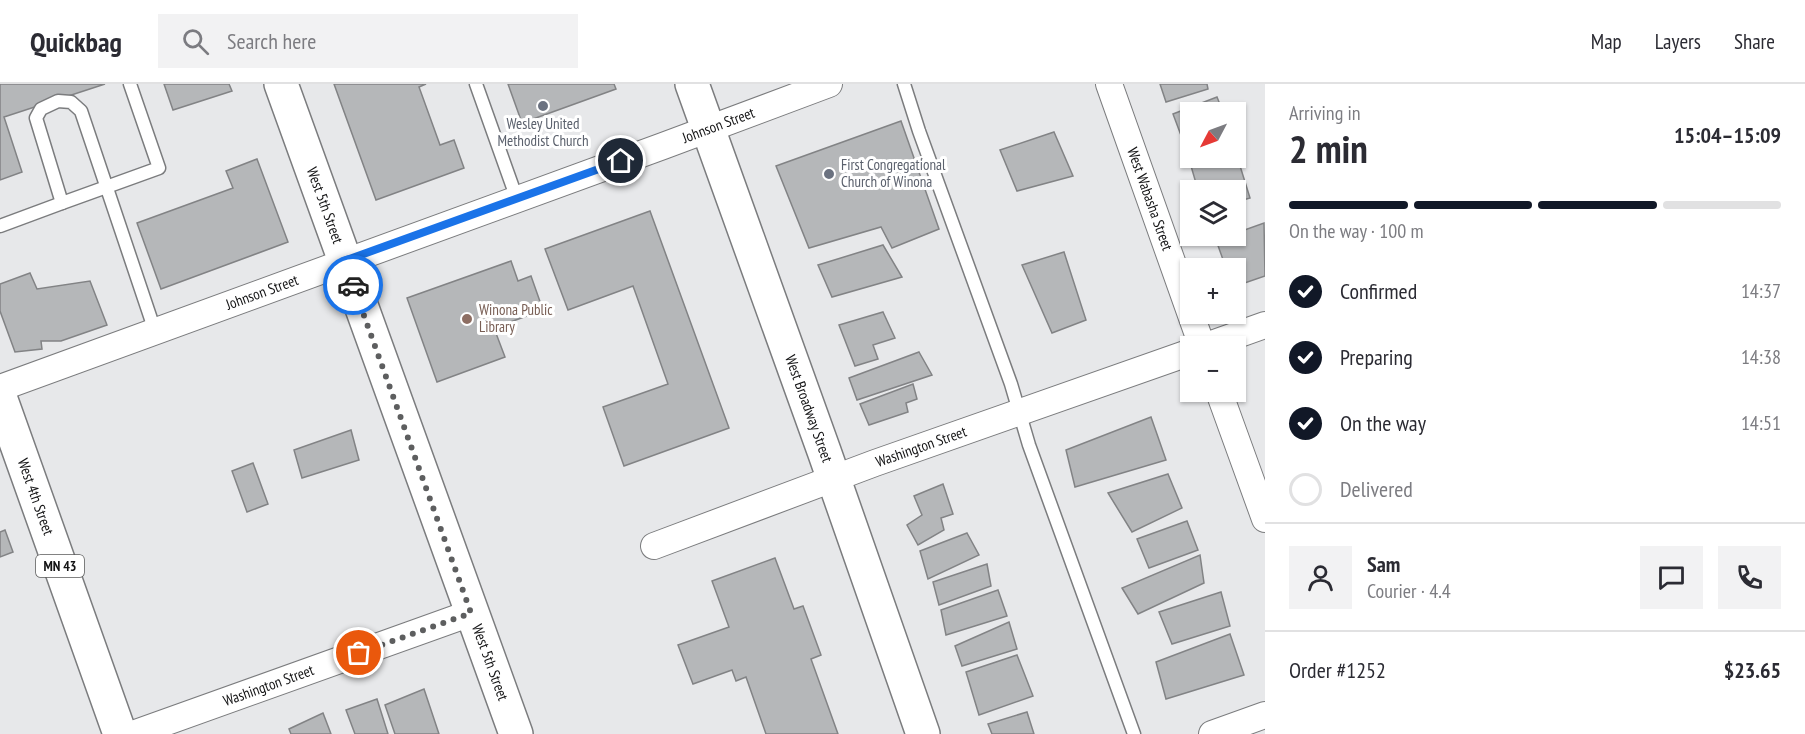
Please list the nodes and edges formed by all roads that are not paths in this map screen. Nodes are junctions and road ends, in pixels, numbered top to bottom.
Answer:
1 (130, 84) edge
2 (280, 84) edge
3 (476, 84) edge
4 (692, 84) edge
5 (829, 84) edge
6 (904, 84) edge
7 (1109, 84) edge
8 (708, 128) junction
9 (106, 189) junction
10 (517, 199) junction
11 (62, 204) junction
12 (0, 226) edge
13 (344, 261) junction
14 (1265, 326) edge
15 (155, 331) junction
16 (1200, 336) edge
17 (1234, 336) edge
18 (1180, 356) edge
19 (0, 388) edge
20 (0, 398) edge
21 (1223, 402) edge
22 (1020, 413) junction
23 (834, 480) junction
24 (1265, 519) edge
25 (654, 546) dead end
26 (471, 613) junction
27 (1265, 715) edge
28 (120, 734) edge
29 (133, 734) edge
30 (516, 734) edge
31 (923, 734) edge
32 (1134, 734) edge
33 (1212, 734) edge

1 - 9 lane
2 - 13 main road, West 5th Street
3 - 10 lane
4 - 8 main road, West Broadway Street
5 - 8 street, Johnson Street
6 - 22 lane
7 - 16 street, West Wabasha Street
8 - 10 street, Johnson Street
8 - 23 main road, West Broadway Street
9 - 11 lane
9 - 11 lane
9 - 15 lane
10 - 13 street, Johnson Street
11 - 12 lane
13 - 15 street, Johnson Street
13 - 26 main road, West 5th Street
14 - 17 street
15 - 19 street, Johnson Street
18 - 22 street, Washington Street
20 - 28 main road, West 4th Street / MN 43
21 - 24 street
22 - 23 street, Washington Street
22 - 32 lane
23 - 25 street, Washington Street
23 - 31 main road, West Broadway Street
26 - 29 street, Washington Street
26 - 30 main road, West 5th Street
27 - 33 street

